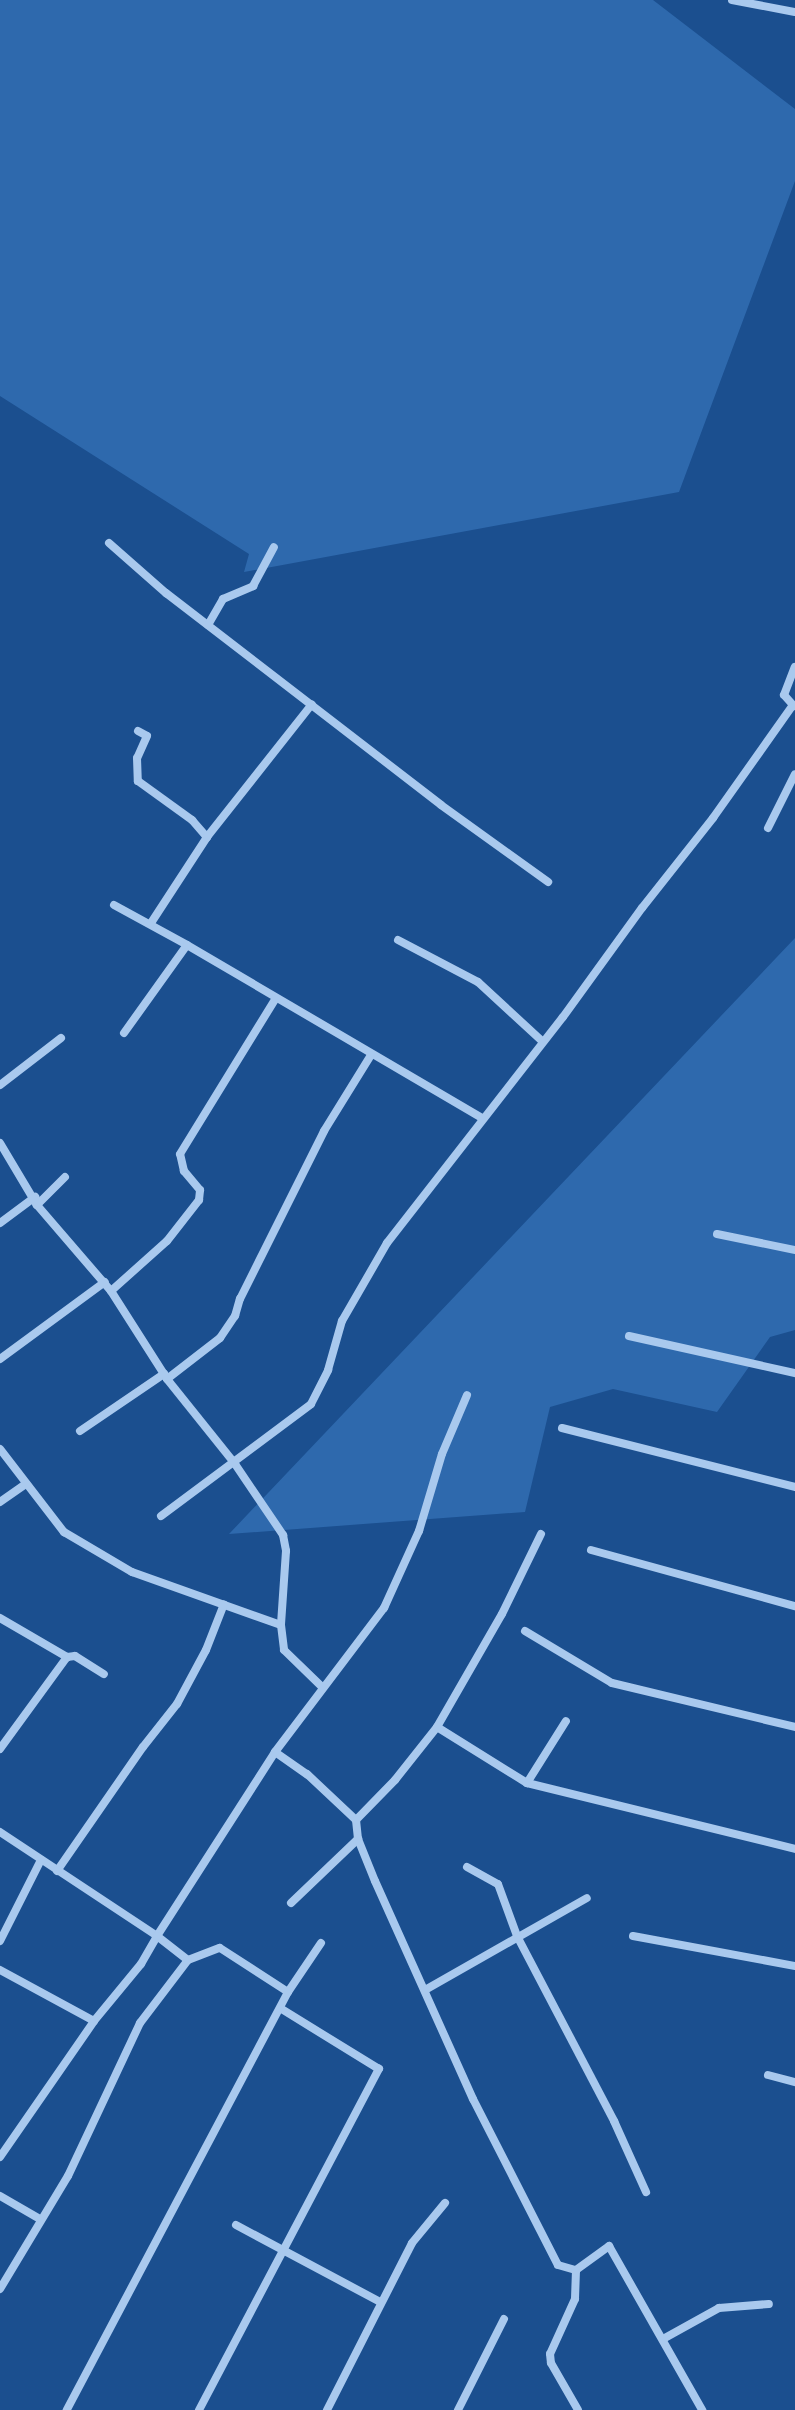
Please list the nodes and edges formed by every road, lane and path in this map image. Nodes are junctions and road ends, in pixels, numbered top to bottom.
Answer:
1 (732, 0) edge
2 (795, 12) edge
3 (109, 543) dead end
4 (274, 547) dead end
5 (208, 625) junction
6 (795, 667) edge
7 (312, 704) junction
8 (794, 706) edge
9 (138, 731) dead end
10 (795, 774) edge
11 (768, 828) dead end
12 (207, 837) junction
13 (548, 882) dead end
14 (114, 905) dead end
15 (151, 923) junction
16 (398, 940) dead end
17 (187, 945) junction
18 (276, 998) junction
19 (124, 1033) dead end
20 (61, 1038) dead end
21 (543, 1042) junction
22 (371, 1055) junction
23 (0, 1085) edge
24 (483, 1119) junction
25 (0, 1143) edge
26 (65, 1177) dead end
27 (36, 1201) junction
28 (0, 1223) edge
29 (717, 1234) dead end
30 (795, 1250) edge
31 (105, 1282) junction
32 (111, 1291) junction
33 (629, 1336) dead end
34 (0, 1359) edge
35 (795, 1373) edge
36 (165, 1376) junction
37 (467, 1395) dead end
38 (562, 1428) dead end
39 (80, 1431) dead end
40 (0, 1449) edge
41 (235, 1464) junction
42 (26, 1484) junction
43 (795, 1487) edge
44 (0, 1502) edge
45 (161, 1516) dead end
46 (541, 1534) dead end
47 (591, 1550) dead end
48 (224, 1604) junction
49 (795, 1606) edge
50 (0, 1618) edge
51 (281, 1625) junction
52 (525, 1631) dead end
53 (67, 1657) junction
54 (104, 1674) dead end
55 (322, 1687) junction
56 (566, 1721) dead end
57 (437, 1727) junction
58 (795, 1727) edge
59 (0, 1749) edge
60 (275, 1752) junction
61 (527, 1783) junction
62 (356, 1820) junction
63 (0, 1832) edge
64 (358, 1839) junction
65 (795, 1849) edge
66 (41, 1860) junction
67 (467, 1867) dead end
68 (57, 1871) junction
69 (587, 1898) dead end
70 (291, 1903) dead end
71 (157, 1936) junction
72 (517, 1936) junction
73 (633, 1936) dead end
74 (0, 1941) edge
75 (321, 1943) dead end
76 (188, 1960) junction
77 (795, 1966) edge
78 (0, 1970) edge
79 (425, 1990) junction
80 (288, 1992) junction
81 (280, 2008) junction
82 (94, 2021) junction
83 (768, 2075) dead end
84 (795, 2082) edge
85 (0, 2157) edge
86 (646, 2192) dead end
87 (0, 2196) edge
88 (445, 2203) dead end
89 (40, 2219) junction
90 (236, 2225) dead end
91 (604, 2235) dead end
92 (609, 2246) junction
93 (284, 2251) junction
94 (576, 2270) junction
95 (0, 2289) edge
96 (380, 2302) junction
97 (769, 2304) dead end
98 (504, 2319) dead end
99 (663, 2339) junction
100 (67, 2410) edge
101 (199, 2410) edge
102 (327, 2410) edge
103 (458, 2410) edge
104 (578, 2410) edge
105 (702, 2410) edge

1 - 2 street
3 - 5 street
4 - 5 street
5 - 7 street
6 - 8 street
7 - 12 street
7 - 13 street
8 - 21 street
9 - 12 street
10 - 11 street
12 - 15 street
14 - 15 street
15 - 17 street
16 - 21 street
17 - 18 street
17 - 19 street
18 - 22 street
18 - 32 street
20 - 23 street
21 - 24 street
22 - 24 street
22 - 36 street
24 - 41 street
25 - 27 street
26 - 27 street
27 - 28 street
27 - 31 street
29 - 30 street
31 - 32 street
31 - 34 street
32 - 36 street
33 - 35 street
36 - 39 street
36 - 41 street
37 - 55 street
38 - 43 street
40 - 42 street
41 - 45 street
41 - 51 street
42 - 44 street
42 - 48 street
46 - 57 street
47 - 49 street
48 - 51 street
48 - 68 street
50 - 53 street
51 - 55 street
52 - 58 street
53 - 54 street
53 - 59 street
55 - 60 street
56 - 61 street
57 - 61 street
57 - 62 street
60 - 62 street
60 - 71 street
61 - 65 street
62 - 64 street
63 - 66 street
64 - 70 street
64 - 79 street
66 - 68 street
66 - 74 street
67 - 72 street
68 - 71 street
69 - 72 street
71 - 76 street
71 - 82 street
72 - 79 street
72 - 86 street
73 - 77 street
75 - 80 street
76 - 80 street
76 - 89 street
78 - 82 street
79 - 94 street
80 - 81 street
81 - 93 street
81 - 100 street
82 - 85 street
83 - 84 street
87 - 89 street
88 - 96 street
89 - 95 street
90 - 93 street
91 - 92 street
92 - 94 street
92 - 99 street
93 - 96 street
93 - 101 street
94 - 104 street
96 - 102 street
97 - 99 street
98 - 103 street
99 - 105 street

